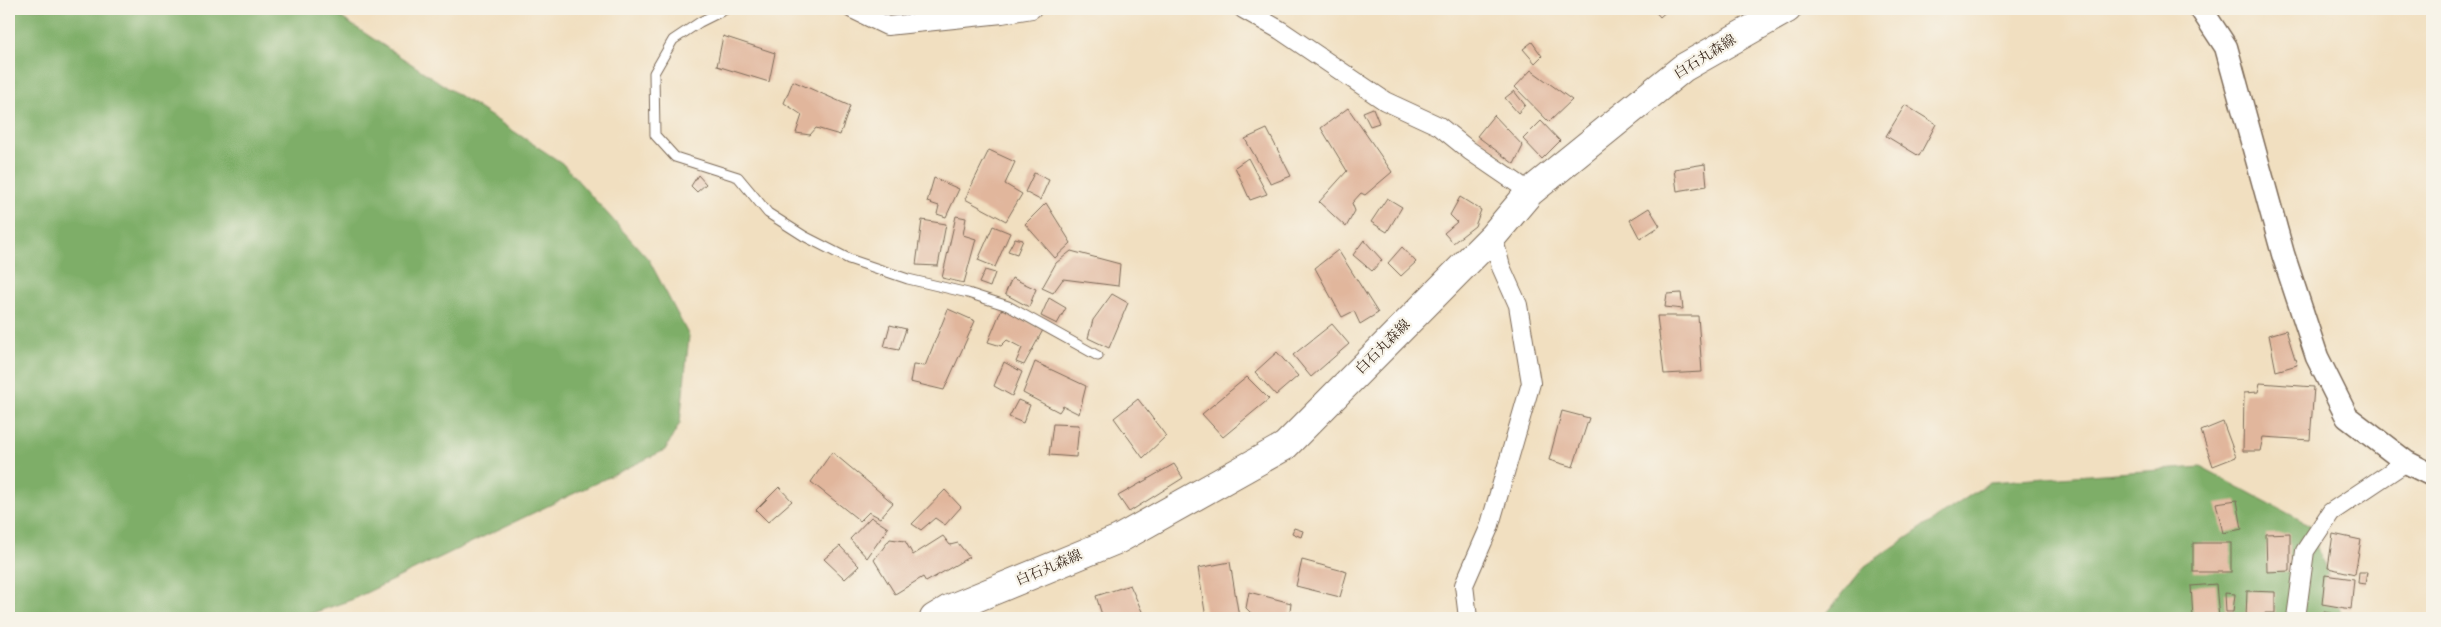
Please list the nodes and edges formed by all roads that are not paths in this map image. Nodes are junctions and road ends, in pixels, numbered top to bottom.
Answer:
1 (726, 9) edge
2 (852, 9) edge
3 (1032, 9) edge
4 (1244, 9) edge
5 (1787, 9) edge
6 (2201, 9) edge
7 (1530, 192) junction
8 (1493, 236) junction
9 (1098, 356) dead end
10 (2406, 462) junction
11 (2432, 474) edge
12 (934, 618) edge
13 (1468, 618) edge
14 (2296, 618) edge

1 - 9 lane
2 - 3 street
4 - 7 street
5 - 7 main road, 白石丸森線
6 - 10 street
7 - 8 main road, 白石丸森線
8 - 12 main road, 白石丸森線
8 - 13 street
10 - 11 street
10 - 14 street

